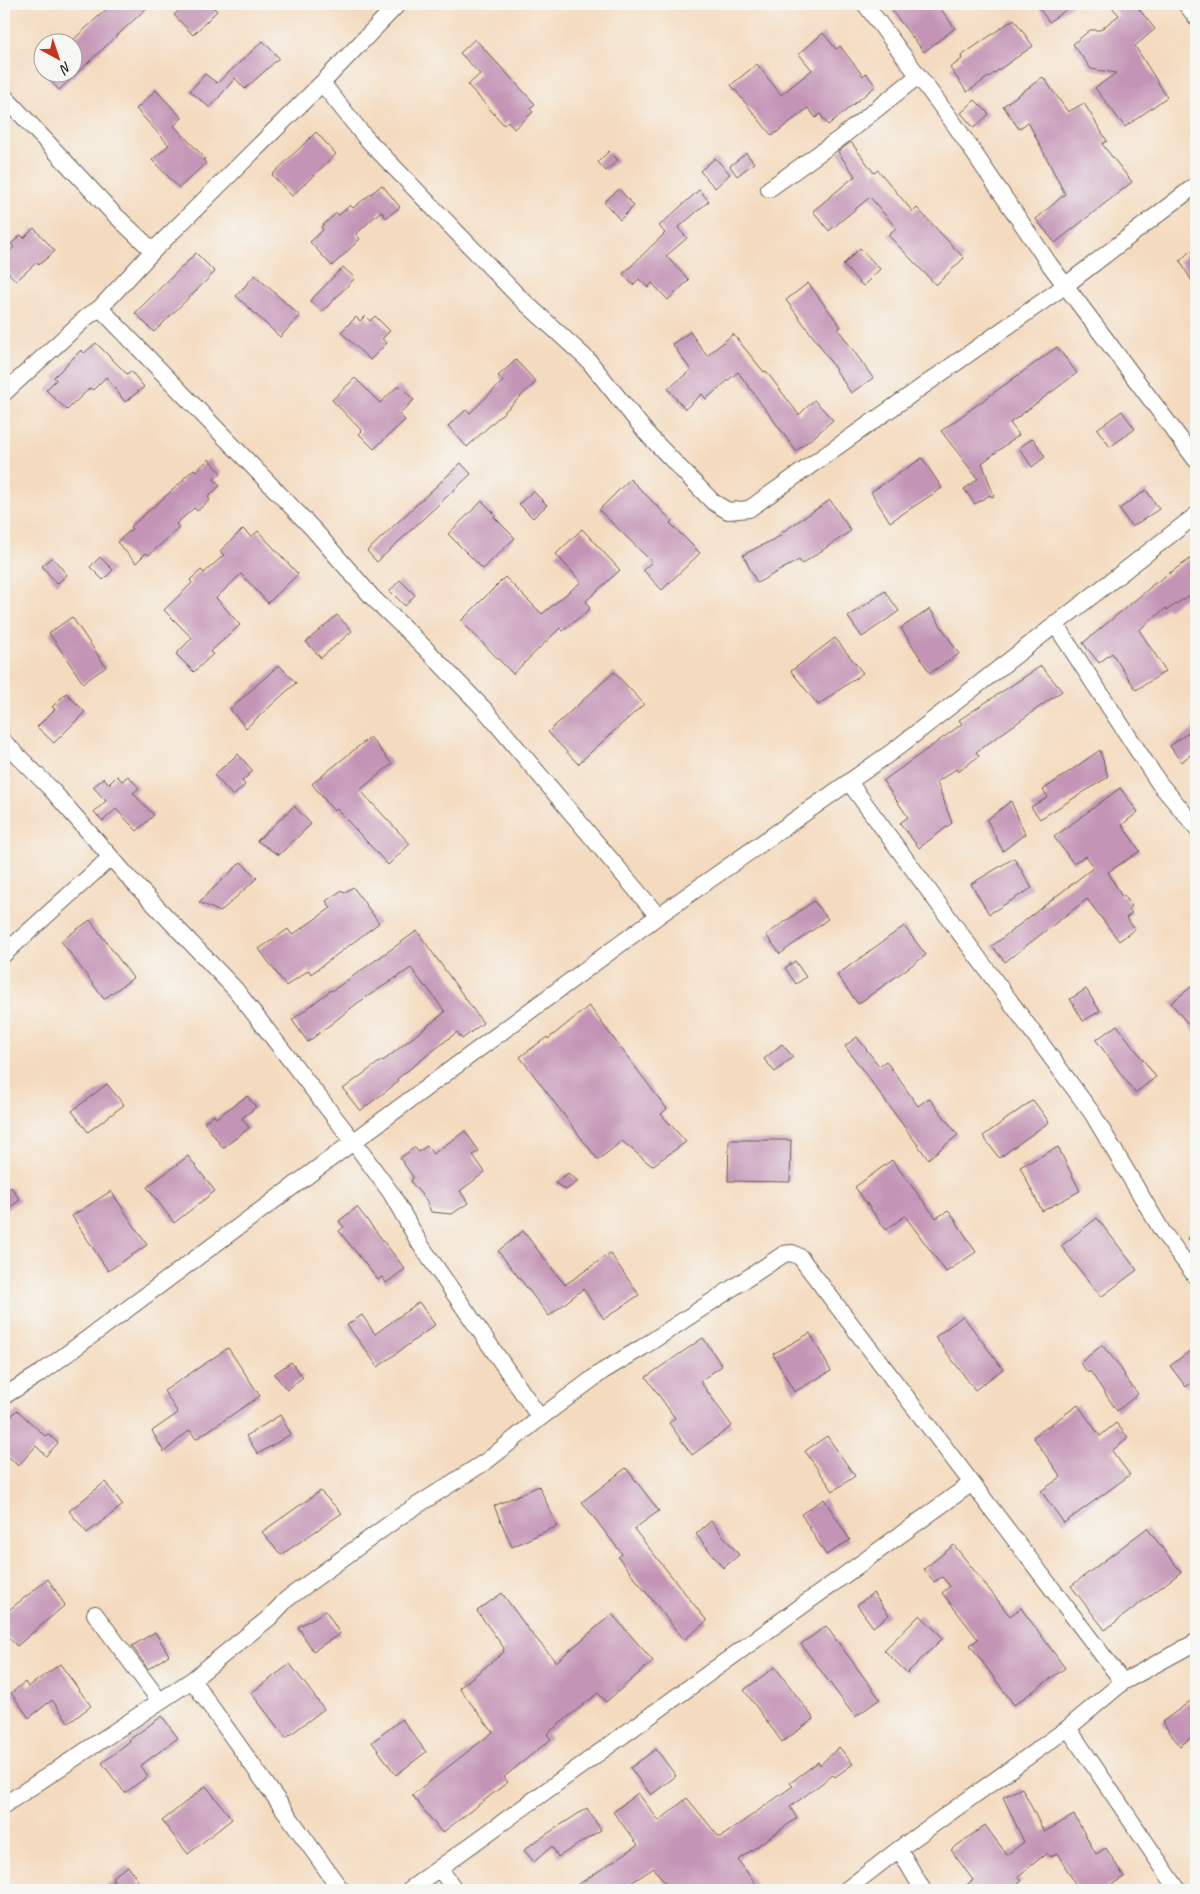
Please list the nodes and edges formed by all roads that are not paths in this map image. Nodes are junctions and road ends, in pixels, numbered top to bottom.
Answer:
1 (398, 4) edge
2 (867, 4) edge
3 (1186, 4) edge
4 (1196, 17) edge
5 (918, 76) junction
6 (322, 83) junction
7 (4, 96) edge
8 (1196, 185) edge
9 (769, 189) dead end
10 (152, 251) junction
11 (1066, 285) junction
12 (100, 308) junction
13 (4, 393) edge
14 (1196, 460) edge
15 (1196, 515) edge
16 (1055, 624) junction
17 (4, 742) edge
18 (849, 782) junction
19 (1196, 827) edge
20 (111, 856) junction
21 (658, 916) junction
22 (4, 954) edge
23 (353, 1142) junction
24 (1196, 1277) edge
25 (4, 1396) edge
26 (540, 1418) junction
27 (972, 1483) junction
28 (95, 1614) dead end
29 (1196, 1642) edge
30 (192, 1680) junction
31 (1123, 1682) junction
32 (159, 1700) junction
33 (1068, 1728) junction
34 (4, 1805) edge
35 (899, 1849) junction
36 (440, 1869) junction
37 (341, 1890) edge
38 (409, 1890) edge
39 (455, 1890) edge
40 (846, 1890) edge
41 (923, 1890) edge
42 (1178, 1890) edge

1 - 6 street
2 - 5 street
3 - 4 street
5 - 9 street
5 - 11 street
6 - 10 street
6 - 11 street
7 - 10 street
8 - 11 street
10 - 12 street
11 - 14 street
12 - 13 street
12 - 21 street
15 - 16 street
16 - 18 street
16 - 19 street
17 - 20 street
18 - 21 street
18 - 24 street
20 - 22 street
20 - 23 street
21 - 23 street
23 - 25 street
23 - 26 street
26 - 27 street
26 - 30 street
27 - 31 street
27 - 36 street
28 - 32 street
29 - 31 street
30 - 32 street
30 - 37 street
31 - 33 street
32 - 34 street
33 - 35 street
33 - 42 street
35 - 40 street
35 - 41 street
36 - 38 street
36 - 39 street

